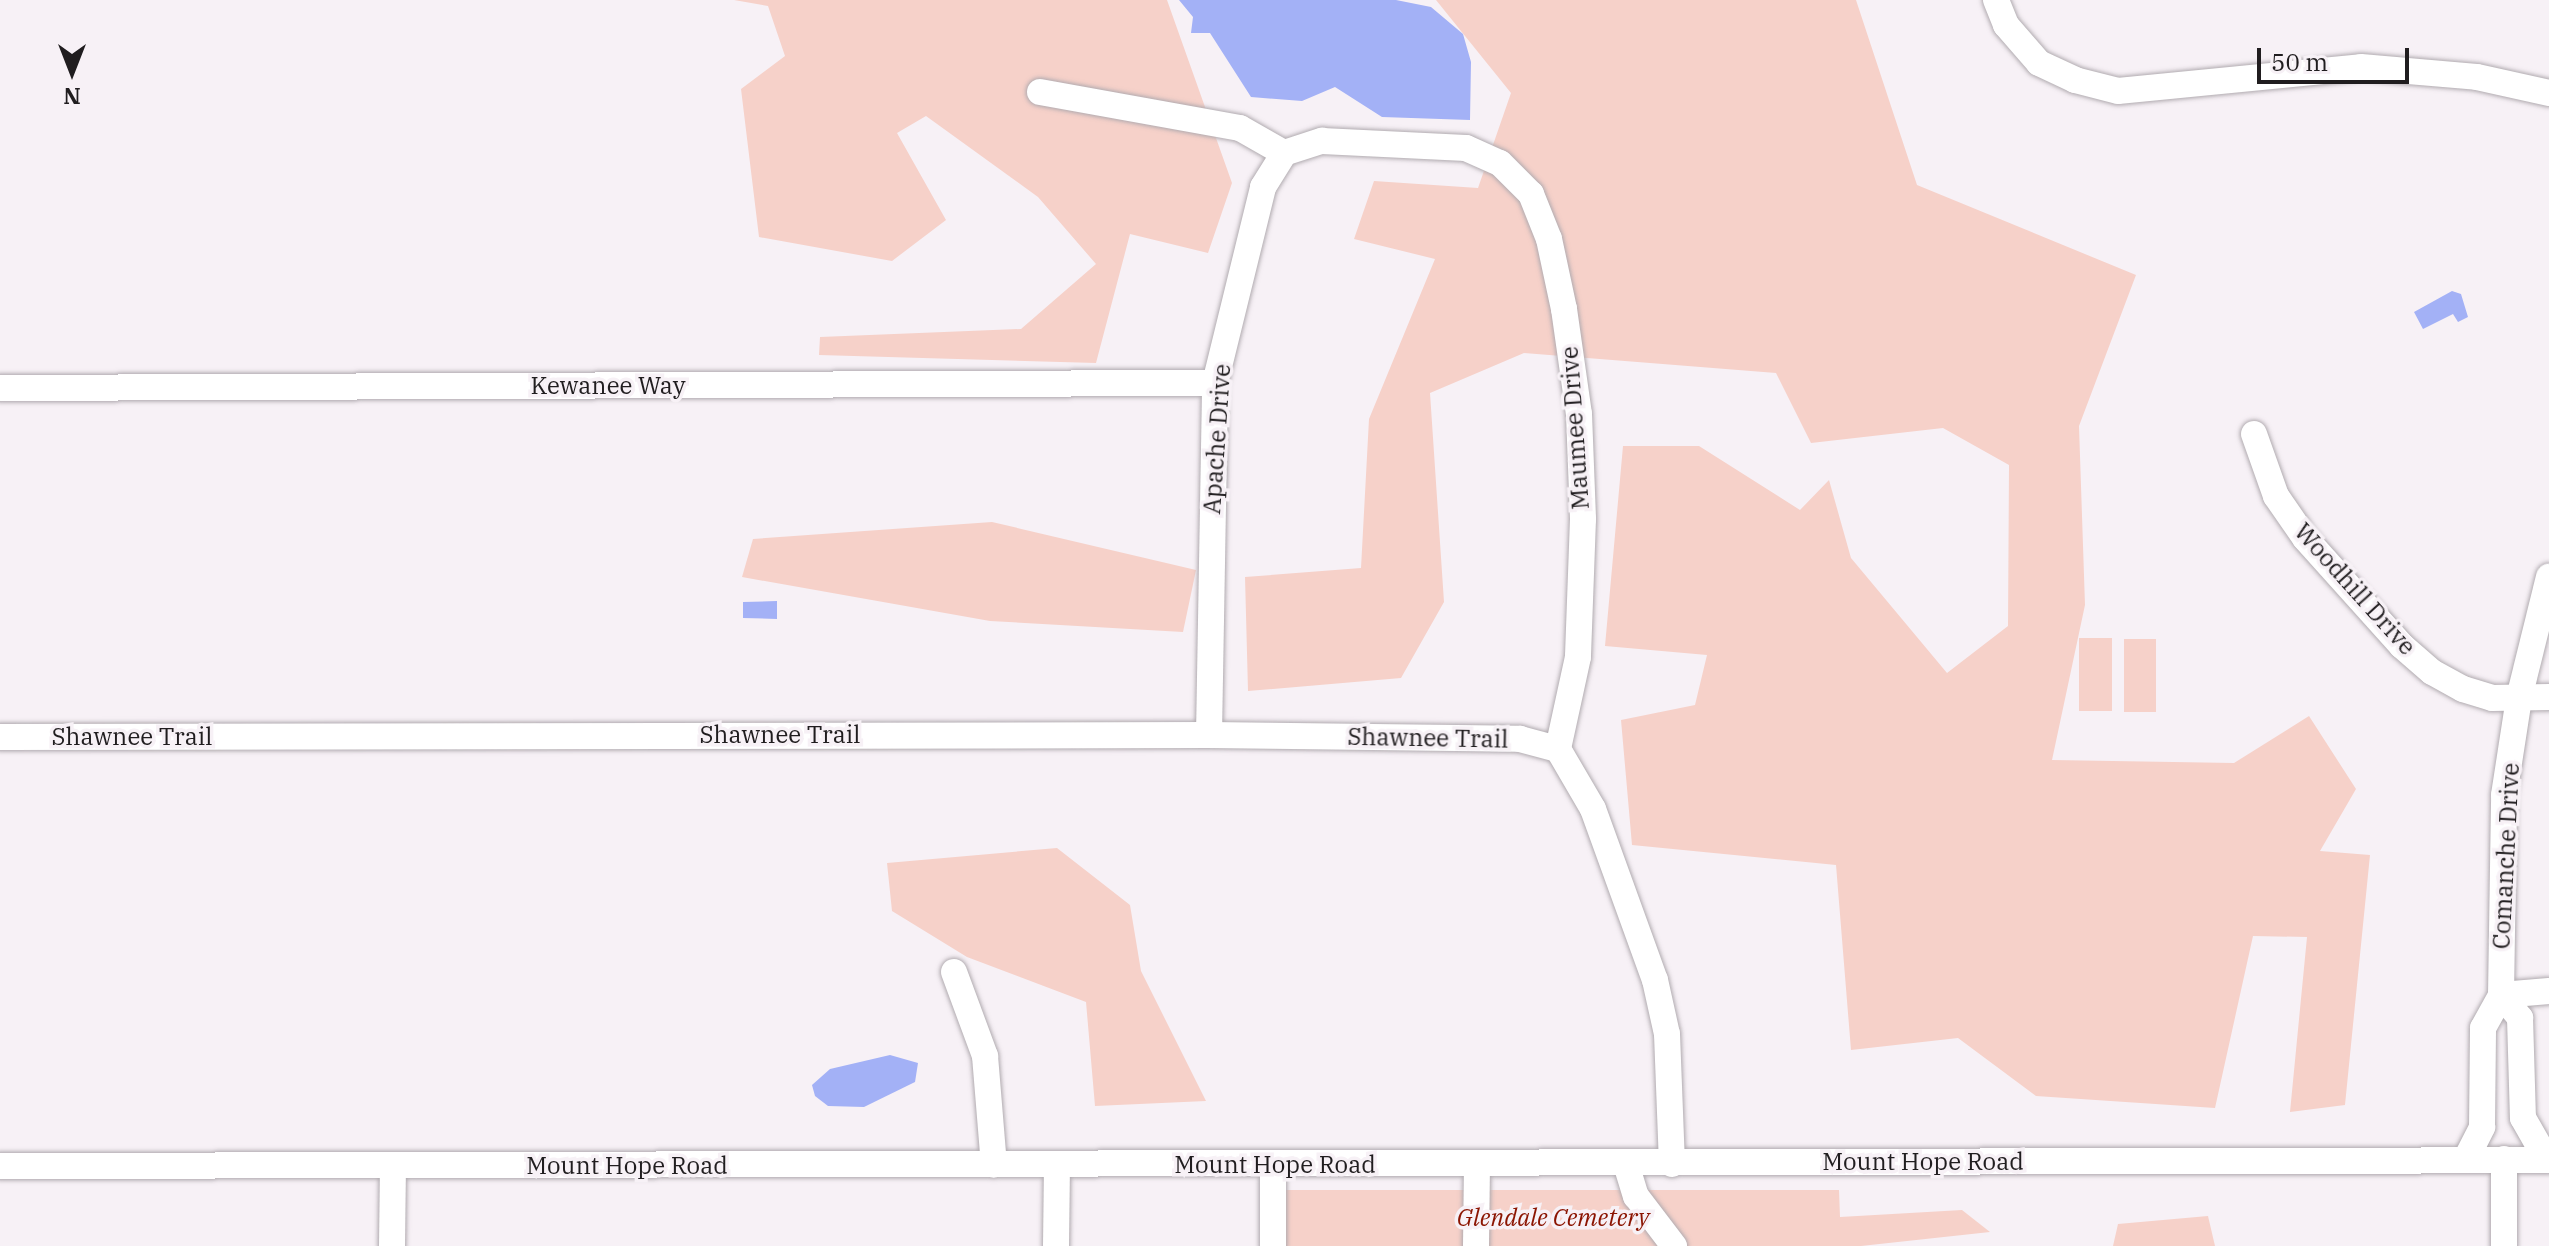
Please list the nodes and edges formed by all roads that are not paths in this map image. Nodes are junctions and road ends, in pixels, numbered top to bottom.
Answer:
1 (1996, 0) edge
2 (1040, 92) dead end
3 (2549, 93) edge
4 (1284, 153) junction
5 (1215, 383) junction
6 (0, 388) edge
7 (2254, 434) dead end
8 (2549, 577) edge
9 (2549, 697) edge
10 (2519, 698) junction
11 (1209, 735) junction
12 (0, 737) edge
13 (1558, 749) junction
14 (954, 972) dead end
15 (2549, 991) edge
16 (2501, 995) junction
17 (2466, 1159) junction
18 (2504, 1159) junction
19 (2548, 1160) edge
20 (1477, 1164) junction
21 (1626, 1164) junction
22 (1672, 1164) junction
23 (994, 1165) junction
24 (1057, 1165) junction
25 (1273, 1165) junction
26 (0, 1166) edge
27 (393, 1166) junction
28 (392, 1246) edge
29 (1056, 1246) edge
30 (1273, 1246) edge
31 (1476, 1246) edge
32 (1674, 1246) edge
33 (2504, 1246) edge

1 - 3 street
2 - 4 street
4 - 5 street, Apache Drive
4 - 13 street, Maumee Drive
5 - 6 street, Kewanee Way
5 - 11 street, Apache Drive
7 - 10 street, Woodhill Drive
8 - 10 street, Comanche Drive
9 - 10 street, Woodhill Drive
10 - 16 street, Comanche Drive
11 - 12 street, Shawnee Trail
11 - 13 street, Shawnee Trail
13 - 22 street
14 - 23 street
15 - 16 street
16 - 17 street, Comanche Drive
16 - 19 street
17 - 18 street, Mount Hope Road
17 - 22 street, Mount Hope Road
18 - 19 street, Mount Hope Road
18 - 33 street
20 - 21 street, Mount Hope Road
20 - 25 street, Mount Hope Road
20 - 31 street
21 - 22 street, Mount Hope Road
21 - 32 street
23 - 24 street, Mount Hope Road
23 - 27 street, Mount Hope Road
24 - 25 street, Mount Hope Road
24 - 29 street
25 - 30 street
26 - 27 street, Mount Hope Road
27 - 28 street

